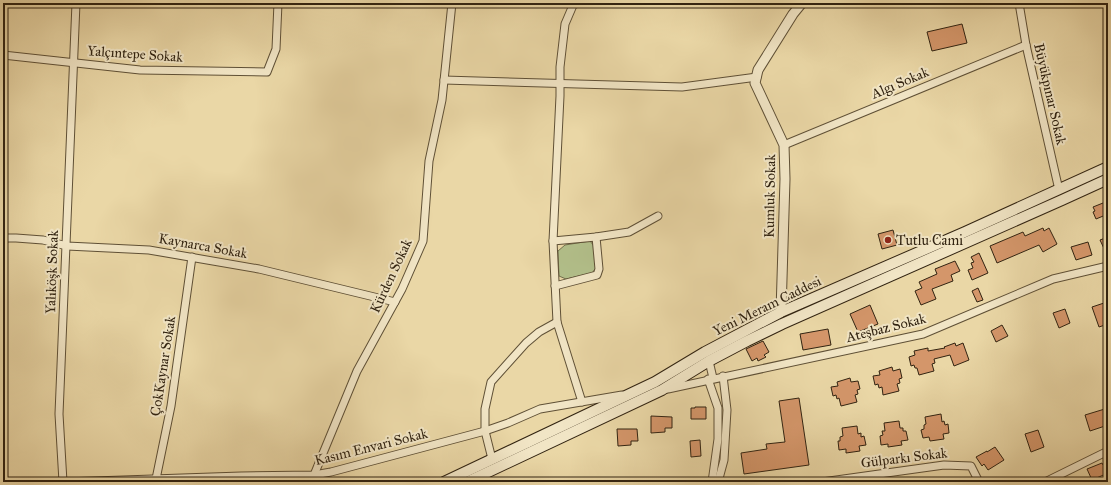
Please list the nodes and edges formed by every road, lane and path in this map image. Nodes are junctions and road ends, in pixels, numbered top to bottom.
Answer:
1 (76, 3) edge
2 (278, 3) edge
3 (452, 3) edge
4 (574, 3) edge
5 (802, 3) edge
6 (1019, 3) edge
7 (1026, 45) junction
8 (3, 55) edge
9 (73, 63) junction
10 (757, 77) junction
11 (444, 80) junction
12 (560, 83) junction
13 (784, 145) junction
14 (1108, 167) edge
15 (1108, 179) edge
16 (1059, 190) junction
17 (658, 216) dead end
18 (596, 237) junction
19 (3, 241) edge
20 (553, 241) junction
21 (66, 246) junction
22 (192, 257) junction
23 (1108, 266) edge
24 (555, 286) junction
25 (395, 302) junction
26 (781, 312) junction
27 (557, 322) junction
28 (709, 361) junction
29 (724, 376) junction
30 (710, 379) junction
31 (662, 390) junction
32 (629, 394) junction
33 (582, 402) junction
34 (485, 431) junction
35 (1108, 451) edge
36 (492, 459) junction
37 (314, 475) junction
38 (486, 478) edge
39 (156, 479) junction
40 (64, 482) edge
41 (444, 482) edge
42 (467, 482) edge
43 (712, 482) edge
44 (718, 482) edge
45 (822, 482) edge
46 (979, 482) edge
47 (1045, 482) edge

1 - 9 street, Yalıköşk Sokak
2 - 9 street, Yalçıntepe Sokak
3 - 11 street, Kürden Sokak
4 - 12 street
5 - 10 street
6 - 7 street, Büyükpınar Sokak
7 - 13 street, Algı Sokak
7 - 16 street, Büyükpınar Sokak
8 - 9 street, Yalçıntepe Sokak
9 - 21 street, Yalıköşk Sokak
10 - 12 street
10 - 13 street, Kumluk Sokak
11 - 12 street
11 - 25 street, Kürden Sokak
12 - 20 street
13 - 26 street, Kumluk Sokak
14 - 16 main road, Yeni Meram Caddesi
15 - 28 main road, Yeni Meram Caddesi
16 - 26 main road, Yeni Meram Caddesi
17 - 18 street
18 - 20 street
18 - 24 street
19 - 21 street, Kaynarca Sokak
20 - 24 street
21 - 22 street, Kaynarca Sokak
21 - 40 street, Yalıköşk Sokak
22 - 25 street, Kaynarca Sokak
22 - 39 street, ÇokKaynar Sokak
23 - 29 street, Ateşbaz Sokak
24 - 27 street
25 - 37 street, Kürden Sokak
26 - 32 main road, Yeni Meram Caddesi
27 - 33 street
27 - 34 street
28 - 30 street
28 - 31 main road, Yeni Meram Caddesi
29 - 30 street, Ateşbaz Sokak
29 - 44 street
30 - 31 street, Ateşbaz Sokak
30 - 43 street
31 - 38 main road, Yeni Meram Caddesi
32 - 33 street, Kasım Envari Sokak
32 - 36 main road, Yeni Meram Caddesi
33 - 34 street, Kasım Envari Sokak
34 - 36 street
34 - 37 street, Kasım Envari Sokak
35 - 47 street
36 - 41 main road, Yeni Meram Caddesi
37 - 39 street, Kasım Envari Sokak
38 - 42 main road, Yeni Meram Caddesi
39 - 40 street, Kasım Envari Sokak
45 - 46 street, Gülparkı Sokak

